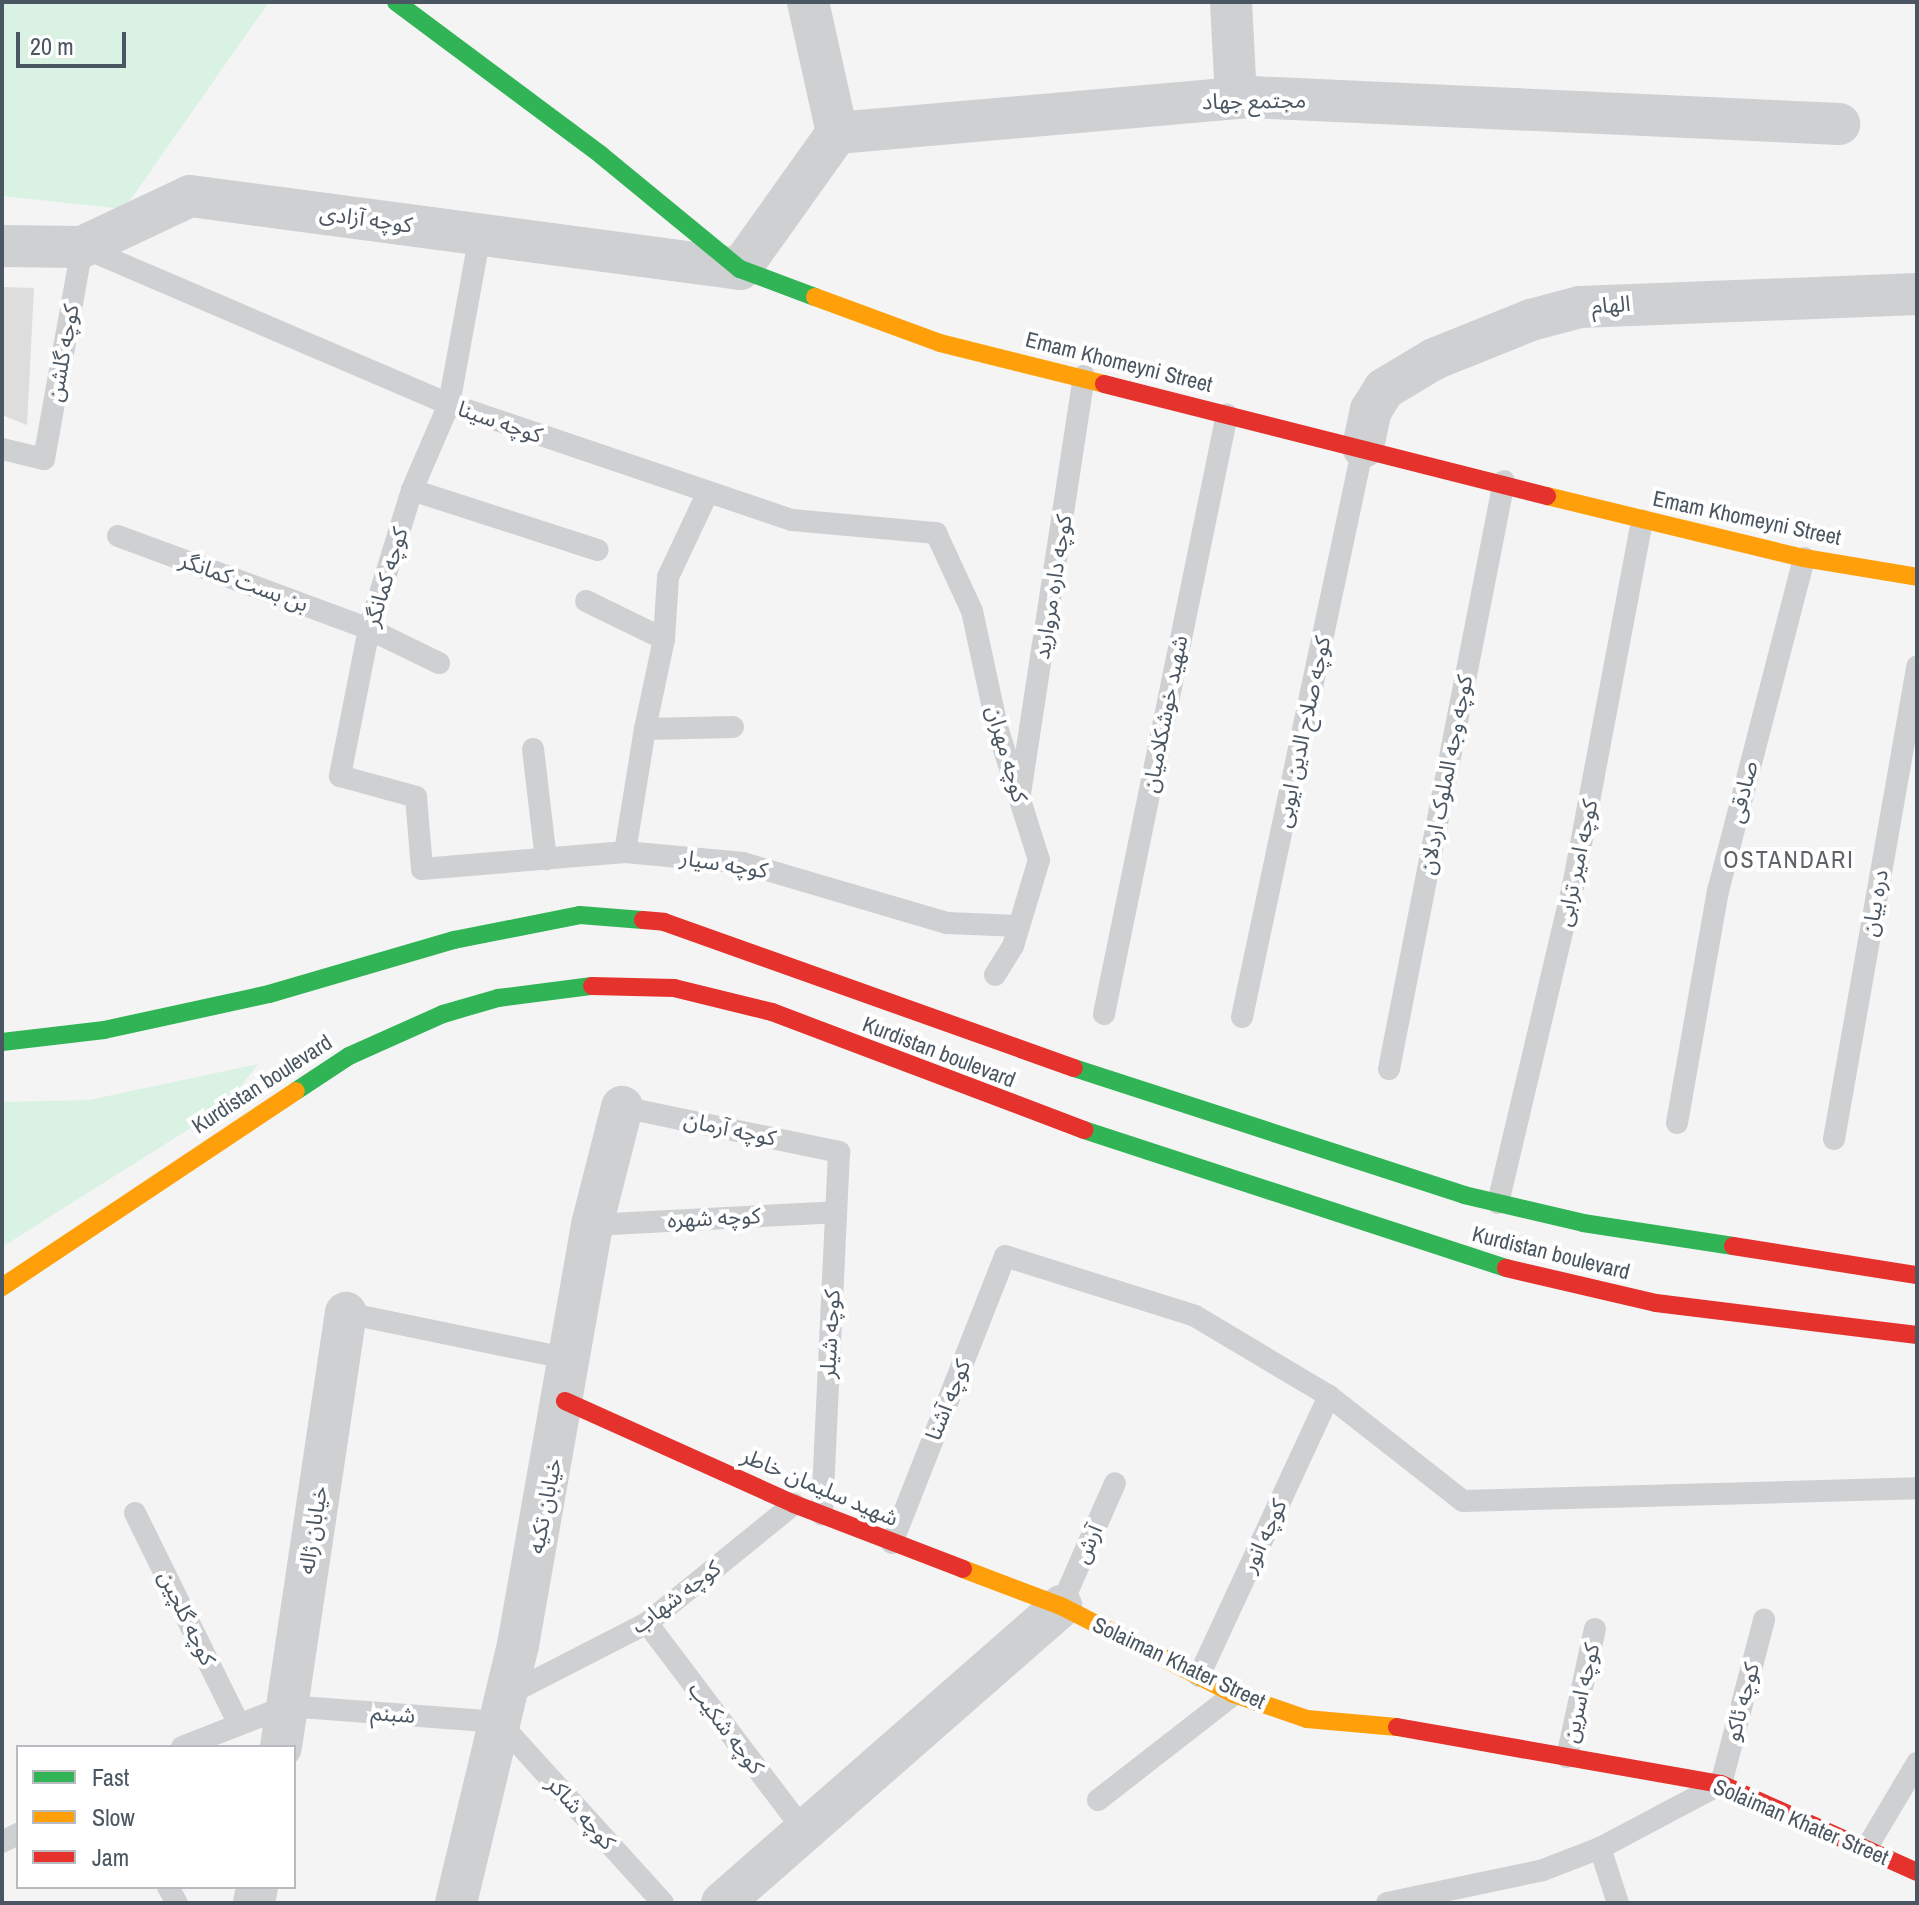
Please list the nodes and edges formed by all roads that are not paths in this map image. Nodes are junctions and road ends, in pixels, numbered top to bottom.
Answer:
1 (396, 2) edge
2 (808, 2) edge
3 (1231, 2) edge
4 (1236, 98) junction
5 (1839, 124) dead end
6 (837, 133) junction
7 (480, 235) junction
8 (2, 246) edge
9 (82, 247) junction
10 (740, 269) junction
11 (1917, 294) edge
12 (1084, 376) junction
13 (449, 404) junction
14 (1227, 414) junction
15 (1363, 447) junction
16 (2, 449) edge
17 (1504, 481) junction
18 (412, 490) junction
19 (708, 492) junction
20 (1642, 520) junction
21 (936, 533) joint
22 (118, 536) dead end
23 (598, 550) dead end
24 (1804, 558) junction
25 (1917, 577) edge
26 (586, 601) dead end
27 (369, 629) junction
28 (664, 639) junction
29 (439, 663) dead end
30 (1917, 666) edge
31 (733, 727) dead end
32 (645, 729) junction
33 (533, 749) dead end
34 (1020, 798) junction
35 (625, 852) junction
36 (546, 859) junction
37 (422, 869) joint
38 (1019, 926) junction
39 (995, 975) dead end
40 (1104, 1014) dead end
41 (1242, 1017) dead end
42 (2, 1042) edge
43 (1389, 1069) dead end
44 (622, 1107) joint
45 (1677, 1123) dead end
46 (1834, 1139) dead end
47 (839, 1152) joint
48 (1498, 1203) junction
49 (836, 1212) junction
50 (592, 1225) junction
51 (1917, 1275) edge
52 (2, 1287) edge
53 (346, 1313) joint
54 (1917, 1335) edge
55 (571, 1359) junction
56 (1329, 1396) junction
57 (565, 1401) junction
58 (1115, 1483) dead end
59 (1917, 1488) edge
60 (794, 1504) junction
61 (135, 1513) dead end
62 (822, 1515) junction
63 (892, 1543) junction
64 (1061, 1606) junction
65 (1764, 1620) dead end
66 (647, 1623) junction
67 (1595, 1629) dead end
68 (1199, 1676) junction
69 (1234, 1694) junction
70 (287, 1706) junction
71 (502, 1709) junction
72 (238, 1722) junction
73 (186, 1745) edge
74 (281, 1745) edge
75 (1567, 1757) junction
76 (1917, 1763) edge
77 (1721, 1784) junction
78 (1098, 1800) dead end
79 (805, 1832) junction
80 (1600, 1848) junction
81 (1866, 1849) junction
82 (1917, 1872) edge
83 (456, 1903) edge
84 (663, 1903) edge
85 (722, 1903) edge
86 (1387, 1903) edge
87 (1618, 1903) edge

1 - 10 main road, Emam Khomeyni Street
2 - 6 street
3 - 4 street
4 - 5 street, مجتمع جهاد
4 - 6 street, مجتمع جهاد
6 - 10 street
7 - 9 street, کوچه آزادی
7 - 10 street, کوچه آزادی
7 - 13 lane, کوچه کمانگر
8 - 9 street, کوچه آزادی
9 - 13 lane, کوچه سینا
9 - 16 lane, کوچه گلشن
10 - 12 main road, Emam Khomeyni Street
11 - 15 street, الهام
12 - 14 main road, Emam Khomeyni Street
12 - 34 lane, کوچه داره مروارید
13 - 18 lane, کوچه کمانگر
13 - 19 lane, کوچه سینا
14 - 15 main road, Emam Khomeyni Street
14 - 40 lane, شهید خوشکلامیان
15 - 17 main road, Emam Khomeyni Street
15 - 41 lane, کوچه صلاح الدین ایوبی
17 - 20 main road, Emam Khomeyni Street
17 - 43 lane, کوچه وجه الملوک اردلان
18 - 23 lane
18 - 27 lane, کوچه کمانگر
19 - 21 lane, کوچه سینا
19 - 28 lane
20 - 24 main road, Emam Khomeyni Street
20 - 48 lane, کوچه امیر ترابی
21 - 34 lane, کوچه مهران
22 - 27 lane, بن بست کمانگر
24 - 25 main road, Emam Khomeyni Street
24 - 45 lane, صادقی
26 - 28 lane
27 - 29 lane, بن بست کمانگر
27 - 37 lane, کوچه کمانگر
28 - 32 lane
30 - 46 lane, دره بیان
31 - 32 lane
32 - 35 lane
33 - 36 lane
34 - 38 lane, کوچه مهران
35 - 36 lane, کوچه سیار
35 - 38 lane, کوچه سیار
36 - 37 lane, کوچه سیار
38 - 39 lane, کوچه مهران
42 - 48 main road, Kurdistan boulevard
44 - 47 lane, کوچه آرمان
44 - 50 street, خیابان تکیه
47 - 49 lane, کوچه شیلر
48 - 51 main road, Kurdistan boulevard
49 - 50 lane, کوچه شهره
49 - 62 lane, کوچه شیلر
50 - 55 street, خیابان تکیه
52 - 54 main road, Kurdistan boulevard
53 - 55 lane
53 - 70 street, خیابان ژاله
55 - 57 street, خیابان تکیه
56 - 59 lane
56 - 63 lane, کوچه آشنا
56 - 68 lane, کوچه انور
57 - 60 main road, شهید سلیمان خاطر
57 - 71 street, خیابان تکیه
58 - 64 lane, آرش
60 - 62 main road, شهید سلیمان خاطر
60 - 66 lane, کوچه شهاب
61 - 72 lane, کوچه گلچین
62 - 63 main road, شهید سلیمان خاطر
63 - 64 main road, شهید سلیمان خاطر
64 - 68 main road, Solaiman Khater Street
64 - 79 street
65 - 77 lane, کوچه ئاکو
66 - 71 lane, کوچه شهاب
66 - 79 lane, کوچه شکیب
67 - 75 lane, کوچه اسرین
68 - 69 main road, Solaiman Khater Street
69 - 75 main road, Solaiman Khater Street
69 - 78 lane
70 - 71 lane, شبنم
70 - 72 lane
70 - 74 street, خیابان ژاله
71 - 83 street, خیابان تکیه
71 - 84 lane, کوچه شاکر
72 - 73 lane
75 - 77 main road, Solaiman Khater Street
76 - 81 lane
77 - 80 lane
77 - 81 main road, Solaiman Khater Street
79 - 85 street
80 - 86 lane
80 - 87 lane
81 - 82 main road, Solaiman Khater Street

